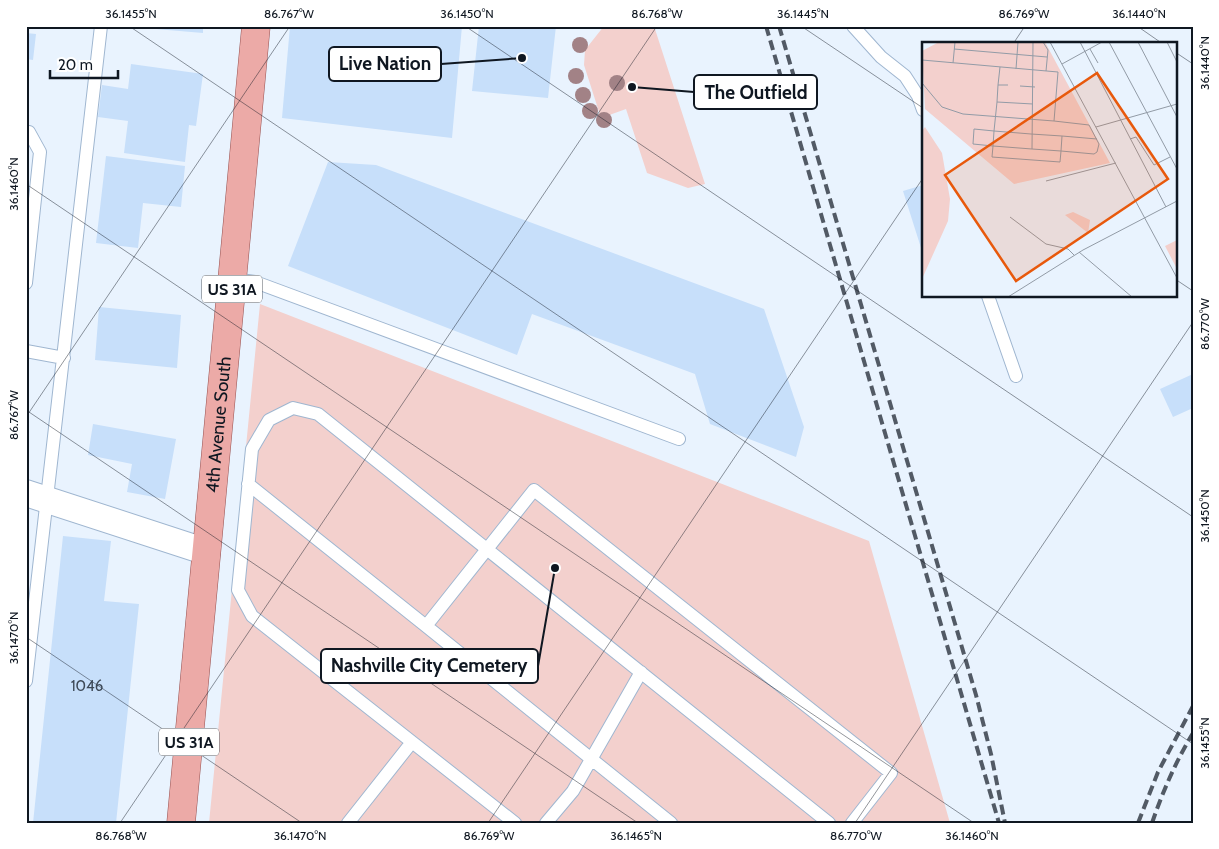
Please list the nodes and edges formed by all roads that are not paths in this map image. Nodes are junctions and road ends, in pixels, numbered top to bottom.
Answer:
1 (101, 26) edge
2 (256, 26) edge
3 (853, 26) edge
4 (922, 107) edge
5 (26, 132) edge
6 (233, 280) junction
7 (26, 283) edge
8 (989, 298) edge
9 (26, 350) edge
10 (64, 358) junction
11 (1016, 376) dead end
12 (679, 439) dead end
13 (248, 484) junction
14 (37, 497) edge
15 (487, 549) junction
16 (207, 552) junction
17 (426, 626) junction
18 (641, 672) junction
19 (26, 681) edge
20 (412, 742) junction
21 (592, 758) junction
22 (181, 823) edge
23 (348, 823) edge
24 (515, 823) edge
25 (546, 823) edge
26 (671, 823) edge
27 (829, 823) edge
28 (852, 823) edge

1 - 10 lane
2 - 6 main road, 4th Avenue South / US 31A
3 - 4 lane
5 - 7 lane
6 - 12 lane
6 - 16 main road, 4th Avenue South / US 31A
8 - 11 lane
9 - 10 lane
10 - 14 lane
13 - 15 lane
13 - 17 lane
13 - 20 lane
14 - 16 street
14 - 19 lane
15 - 17 lane
15 - 18 lane
15 - 28 lane
16 - 22 main road, 4th Avenue South / US 31A
17 - 21 lane
18 - 21 lane
18 - 27 lane
20 - 23 lane
20 - 24 lane
21 - 25 lane
21 - 26 lane

